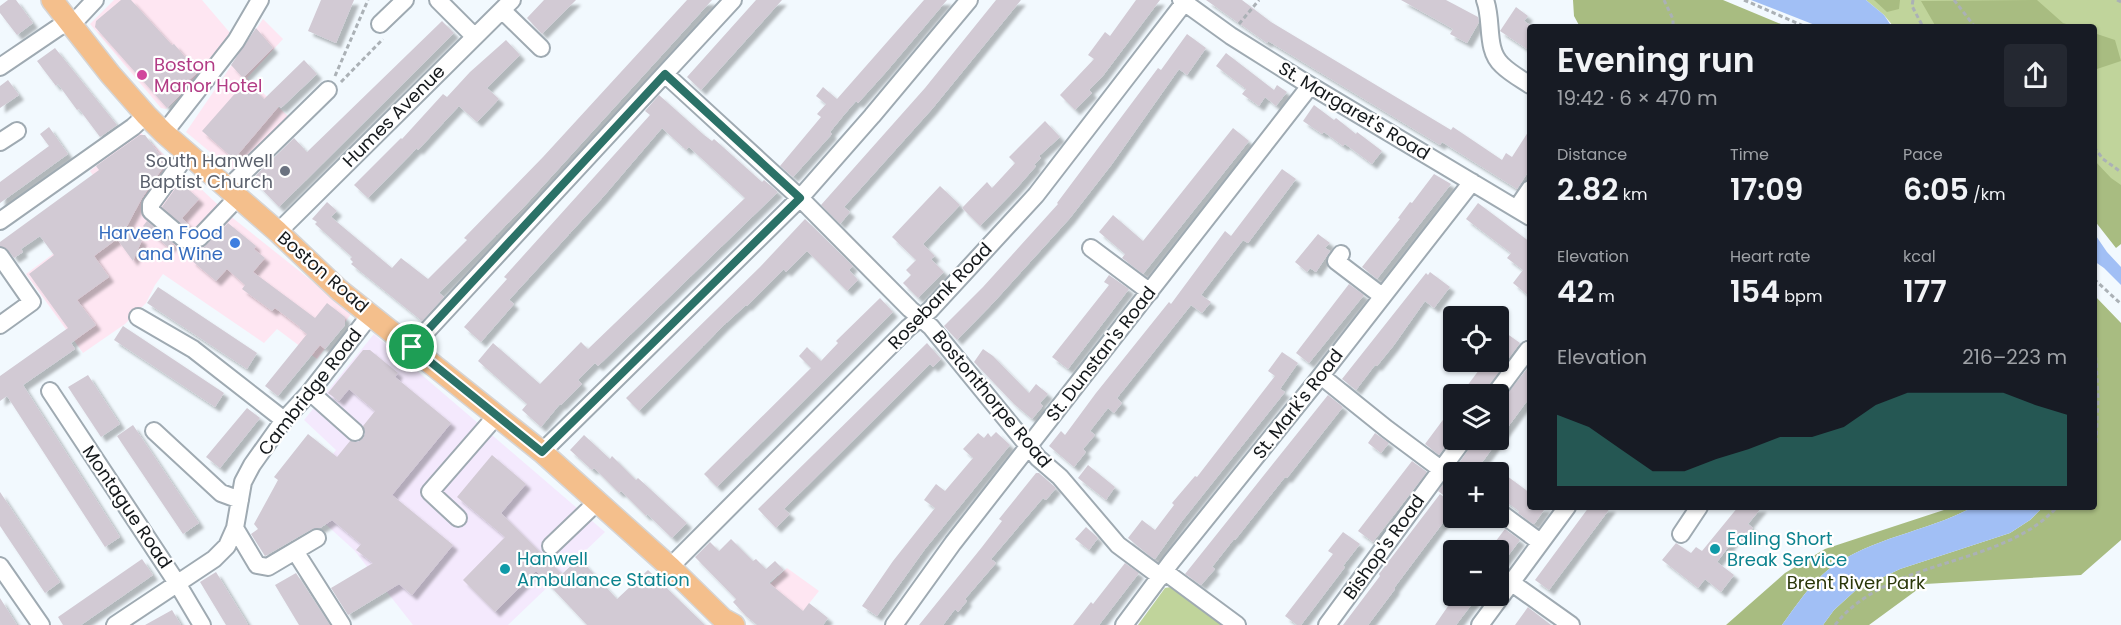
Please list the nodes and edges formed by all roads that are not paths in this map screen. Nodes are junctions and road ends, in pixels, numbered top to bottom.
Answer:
1 (52, 0) edge
2 (95, 0) edge
3 (260, 0) edge
4 (405, 0) edge
5 (438, 0) edge
6 (733, 0) edge
7 (969, 0) edge
8 (1485, 0) edge
9 (1188, 2) edge
10 (507, 5) edge
11 (69, 22) junction
12 (380, 24) road end
13 (474, 36) junction
14 (541, 48) dead end
15 (0, 67) edge
16 (665, 74) junction
17 (1527, 83) edge
18 (331, 85) road end
19 (1310, 86) junction
20 (146, 116) junction
21 (17, 131) dead end
22 (164, 133) junction
23 (0, 142) edge
24 (188, 153) junction
25 (1472, 182) junction
26 (233, 192) junction
27 (800, 198) junction
28 (1523, 213) edge
29 (2, 214) edge
30 (278, 232) junction
31 (1090, 248) dead end
32 (1341, 254) dead end
33 (0, 256) edge
34 (1150, 292) junction
35 (1382, 296) junction
36 (371, 314) junction
37 (138, 317) dead end
38 (920, 319) junction
39 (0, 325) edge
40 (412, 347) junction
41 (1527, 351) edge
42 (1321, 375) junction
43 (1503, 384) edge
44 (50, 391) dead end
45 (310, 392) junction
46 (496, 415) junction
47 (284, 420) junction
48 (154, 431) dead end
49 (355, 432) dead end
50 (1029, 447) junction
51 (542, 452) junction
52 (1443, 471) edge
53 (1443, 479) edge
54 (240, 500) junction
55 (597, 502) junction
56 (1565, 510) edge
57 (1697, 510) edge
58 (458, 518) dead end
59 (1509, 519) edge
60 (235, 528) junction
61 (1681, 534) dead end
62 (317, 538) dead end
63 (1540, 542) junction
64 (552, 546) dead end
65 (295, 551) junction
66 (0, 566) edge
67 (670, 567) junction
68 (1162, 574) junction
69 (177, 583) junction
70 (1512, 583) junction
71 (727, 623) edge
72 (40, 625) edge
73 (115, 625) edge
74 (202, 625) edge
75 (342, 625) edge
76 (894, 625) edge
77 (1124, 625) edge
78 (1237, 625) edge
79 (1328, 625) edge
80 (1480, 625) edge
81 (1571, 625) edge

1 - 11 main road, Boston Road
2 - 11 street
3 - 22 street
4 - 12 street
5 - 13 street
6 - 16 street
7 - 27 street
8 - 17 street
9 - 19 street, St. Margaret's Road
9 - 38 street, Rosebank Road
10 - 13 street, Humes Avenue
10 - 14 street
11 - 15 street
11 - 20 main road, Boston Road
13 - 30 street, Humes Avenue
16 - 27 street, Bostonthorpe Road
16 - 40 street
18 - 26 street
19 - 25 street, St. Margaret's Road
19 - 34 street, St. Dunstan's Road
20 - 22 main road, Boston Road
20 - 29 street
21 - 23 street
22 - 24 main road, Boston Road
24 - 26 main road, Boston Road
24 - 26 street
25 - 28 street, St. Margaret's Road
25 - 35 street, St. Mark's Road
26 - 30 main road, Boston Road
27 - 38 street, Bostonthorpe Road
27 - 51 street
30 - 36 main road, Boston Road
31 - 34 street
32 - 35 street
33 - 39 street
34 - 50 street, St. Dunstan's Road
35 - 42 street, St. Mark's Road
36 - 40 main road, Boston Road
36 - 45 street, Cambridge Road
37 - 47 street
38 - 50 street, Bostonthorpe Road
38 - 67 street, Rosebank Road
40 - 46 main road, Boston Road
41 - 43 street
42 - 52 street
42 - 68 street, St. Mark's Road
44 - 69 street, Montague Road
45 - 47 street, Cambridge Road
45 - 49 street
46 - 51 main road, Boston Road
46 - 58 street
47 - 54 street, Cambridge Road
48 - 54 street
50 - 68 street, Bostonthorpe Road
50 - 76 street, St. Dunstan's Road
51 - 55 main road, Boston Road
53 - 79 street, Bishop's Road
54 - 60 street, Cambridge Road
55 - 64 street
55 - 67 main road, Boston Road
56 - 63 street
57 - 61 street
59 - 63 street
60 - 65 street
60 - 69 street, Cambridge Road
62 - 65 street
63 - 70 street
65 - 75 street
66 - 72 street
67 - 71 main road, Boston Road
68 - 77 street, St. Mark's Road
68 - 78 street, Bostonthorpe Road
69 - 73 street, Cambridge Road
69 - 74 street, Montague Road
70 - 80 street
70 - 81 street

